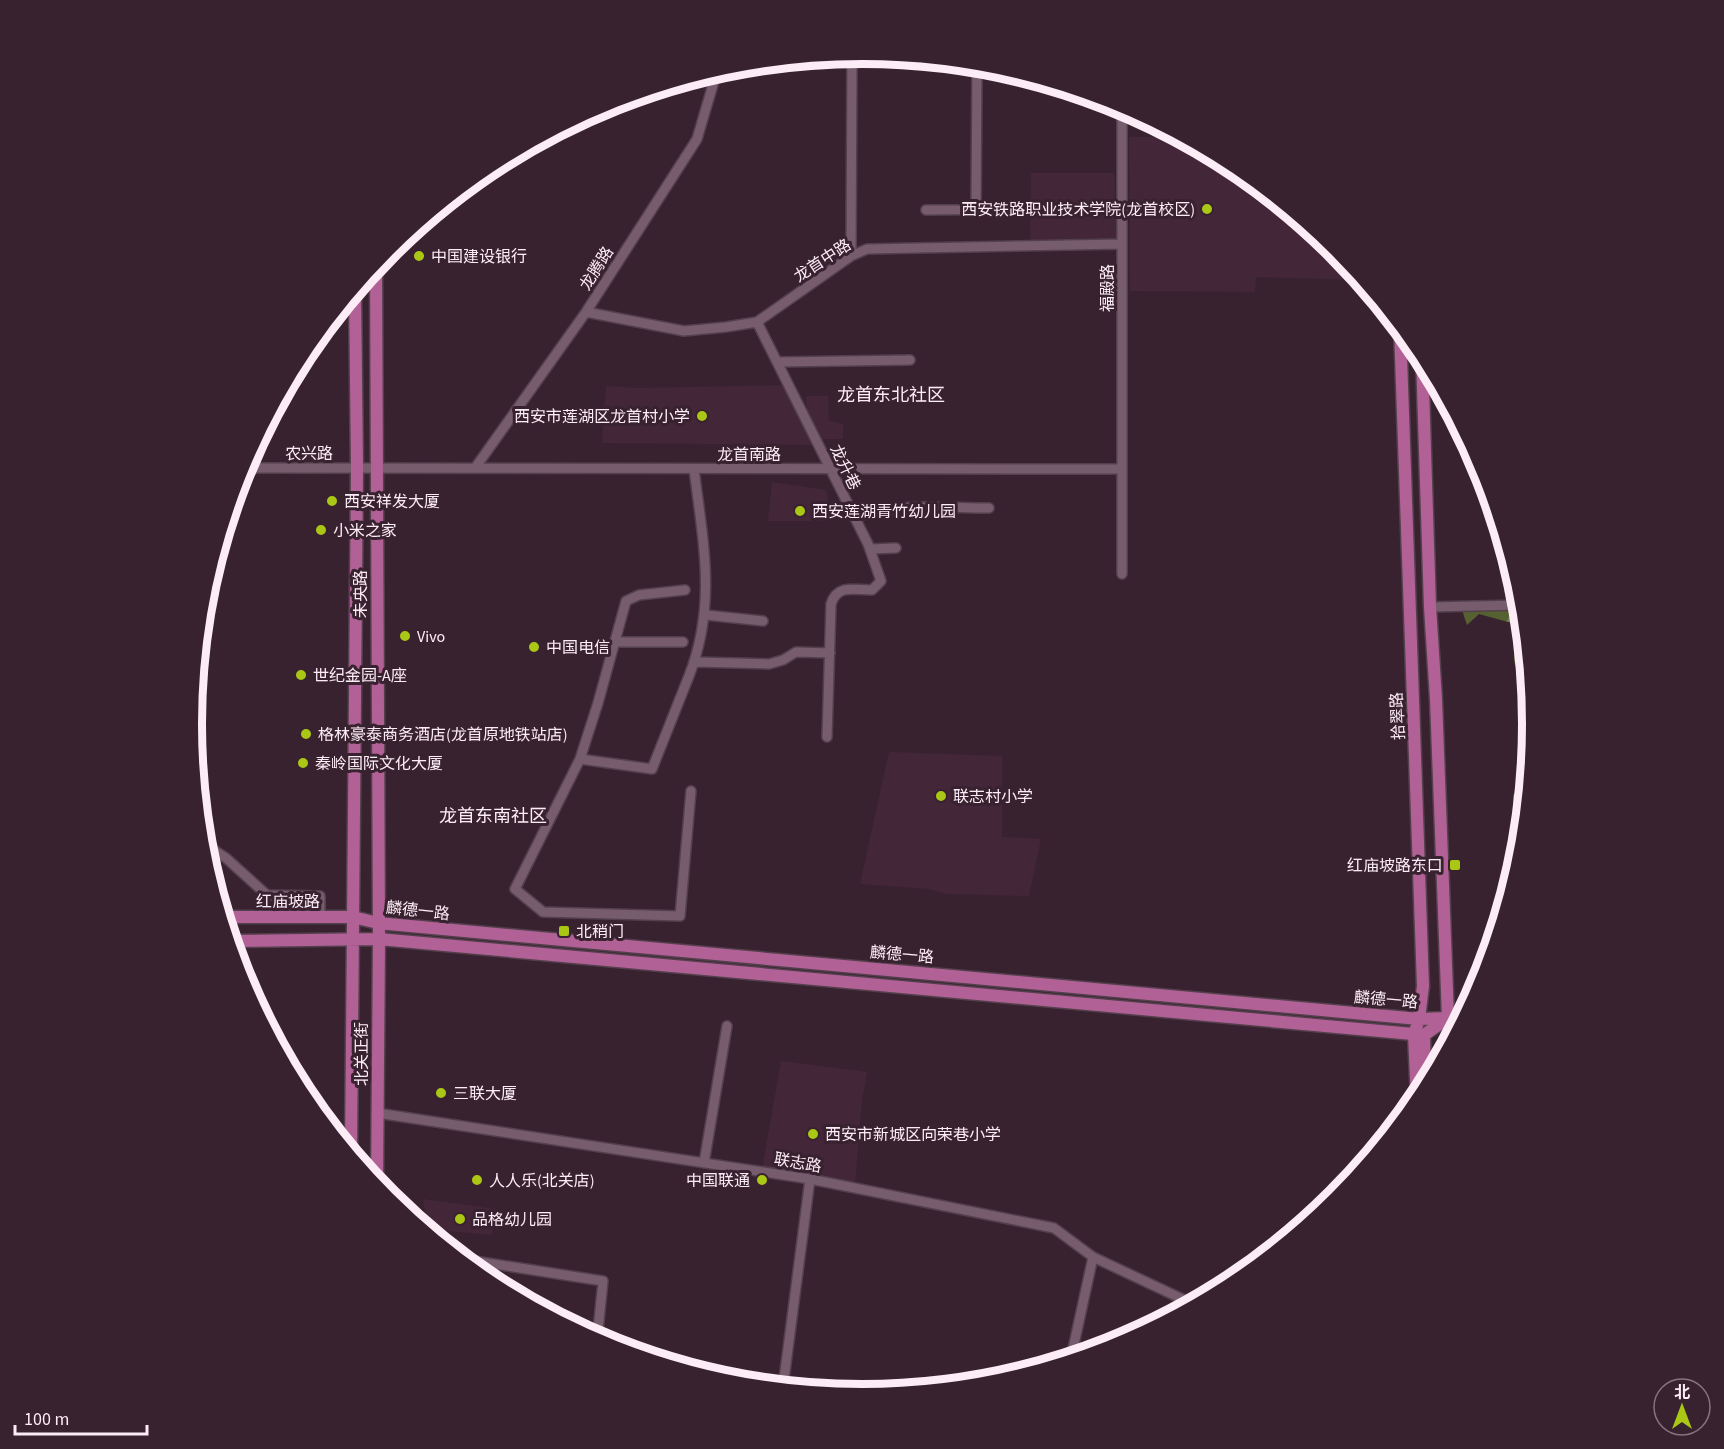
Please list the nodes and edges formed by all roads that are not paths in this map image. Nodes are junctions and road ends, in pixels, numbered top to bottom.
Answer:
1 (852, 64) edge
2 (977, 75) edge
3 (714, 82) edge
4 (1122, 118) edge
5 (976, 209) junction
6 (1022, 209) dead end
7 (926, 210) dead end
8 (1122, 244) junction
9 (851, 256) junction
10 (376, 278) edge
11 (355, 302) edge
12 (586, 312) junction
13 (757, 322) junction
14 (1401, 343) edge
15 (910, 360) dead end
16 (778, 362) junction
17 (1423, 376) edge
18 (254, 468) edge
19 (357, 468) junction
20 (375, 468) junction
21 (475, 468) junction
22 (694, 468) junction
23 (830, 469) junction
24 (1122, 469) junction
25 (989, 508) dead end
26 (853, 516) junction
27 (896, 548) dead end
28 (871, 549) junction
29 (1122, 574) dead end
30 (685, 590) dead end
31 (1511, 605) edge
32 (1430, 607) junction
33 (706, 615) junction
34 (763, 621) dead end
35 (614, 642) junction
36 (683, 642) dead end
37 (830, 653) junction
38 (695, 662) junction
39 (827, 737) dead end
40 (580, 759) junction
41 (692, 791) dead end
42 (215, 851) edge
43 (231, 918) edge
44 (320, 918) junction
45 (354, 918) junction
46 (378, 923) junction
47 (379, 939) junction
48 (353, 940) junction
49 (238, 941) edge
50 (1448, 1018) junction
51 (1419, 1019) junction
52 (727, 1026) dead end
53 (1419, 1035) junction
54 (1423, 1072) edge
55 (1418, 1081) edge
56 (377, 1113) junction
57 (351, 1142) edge
58 (704, 1163) junction
59 (377, 1172) edge
60 (810, 1179) junction
61 (1093, 1257) junction
62 (479, 1262) edge
63 (1184, 1300) edge
64 (598, 1329) edge
65 (1073, 1349) edge
66 (784, 1380) edge

1 - 9 street
2 - 5 street
3 - 12 street, 龙腾路
4 - 8 street, 福殿路
5 - 6 street
5 - 7 street
8 - 9 street, 龙首中路
8 - 24 street, 福殿路
9 - 13 street, 龙首中路
10 - 20 main road, 未央路
11 - 19 main road, 未央路
12 - 13 street, 龙首中路
12 - 21 street, 龙腾路
13 - 16 street, 龙升巷
14 - 51 main road, 拾翠路
15 - 16 street
16 - 23 street, 龙升巷
17 - 32 main road
18 - 19 street, 农兴路
19 - 20 street, 农兴路
19 - 45 main road, 未央路
20 - 21 street, 龙首南路
20 - 46 main road, 未央路
21 - 22 street, 龙首南路
22 - 23 street, 龙首南路
22 - 33 street
23 - 24 street, 龙首南路
23 - 26 street, 龙升巷
24 - 29 street, 福殿路
25 - 26 street
26 - 28 street, 龙升巷
27 - 28 street
28 - 37 street, 龙升巷
30 - 35 street
31 - 32 street
32 - 50 main road
33 - 34 street
33 - 38 street
35 - 36 street
35 - 40 street
37 - 38 street
37 - 39 street, 龙升巷
38 - 40 street
40 - 41 street
42 - 44 street
43 - 44 main road, 红庙坡路
44 - 45 main road, 红庙坡路
45 - 46 main road, 麟德一路
45 - 48 main road, 北关正街
46 - 47 main road, 北关正街
46 - 51 main road, 麟德一路
47 - 48 main road, 麟德一路
47 - 53 main road, 麟德一路
47 - 56 main road, 北关正街
48 - 49 main road
48 - 57 main road, 北关正街
50 - 51 main road, 麟德一路
50 - 53 main road
51 - 53 main road, 拾翠路
52 - 58 street
53 - 54 main road, 拾翠路
53 - 55 main road, 拾翠路
56 - 58 street, 联志路
56 - 59 main road, 北关正街
58 - 60 street, 联志路
60 - 61 street, 联志路
60 - 66 street
61 - 63 street, 联志路
61 - 65 street
62 - 64 street

